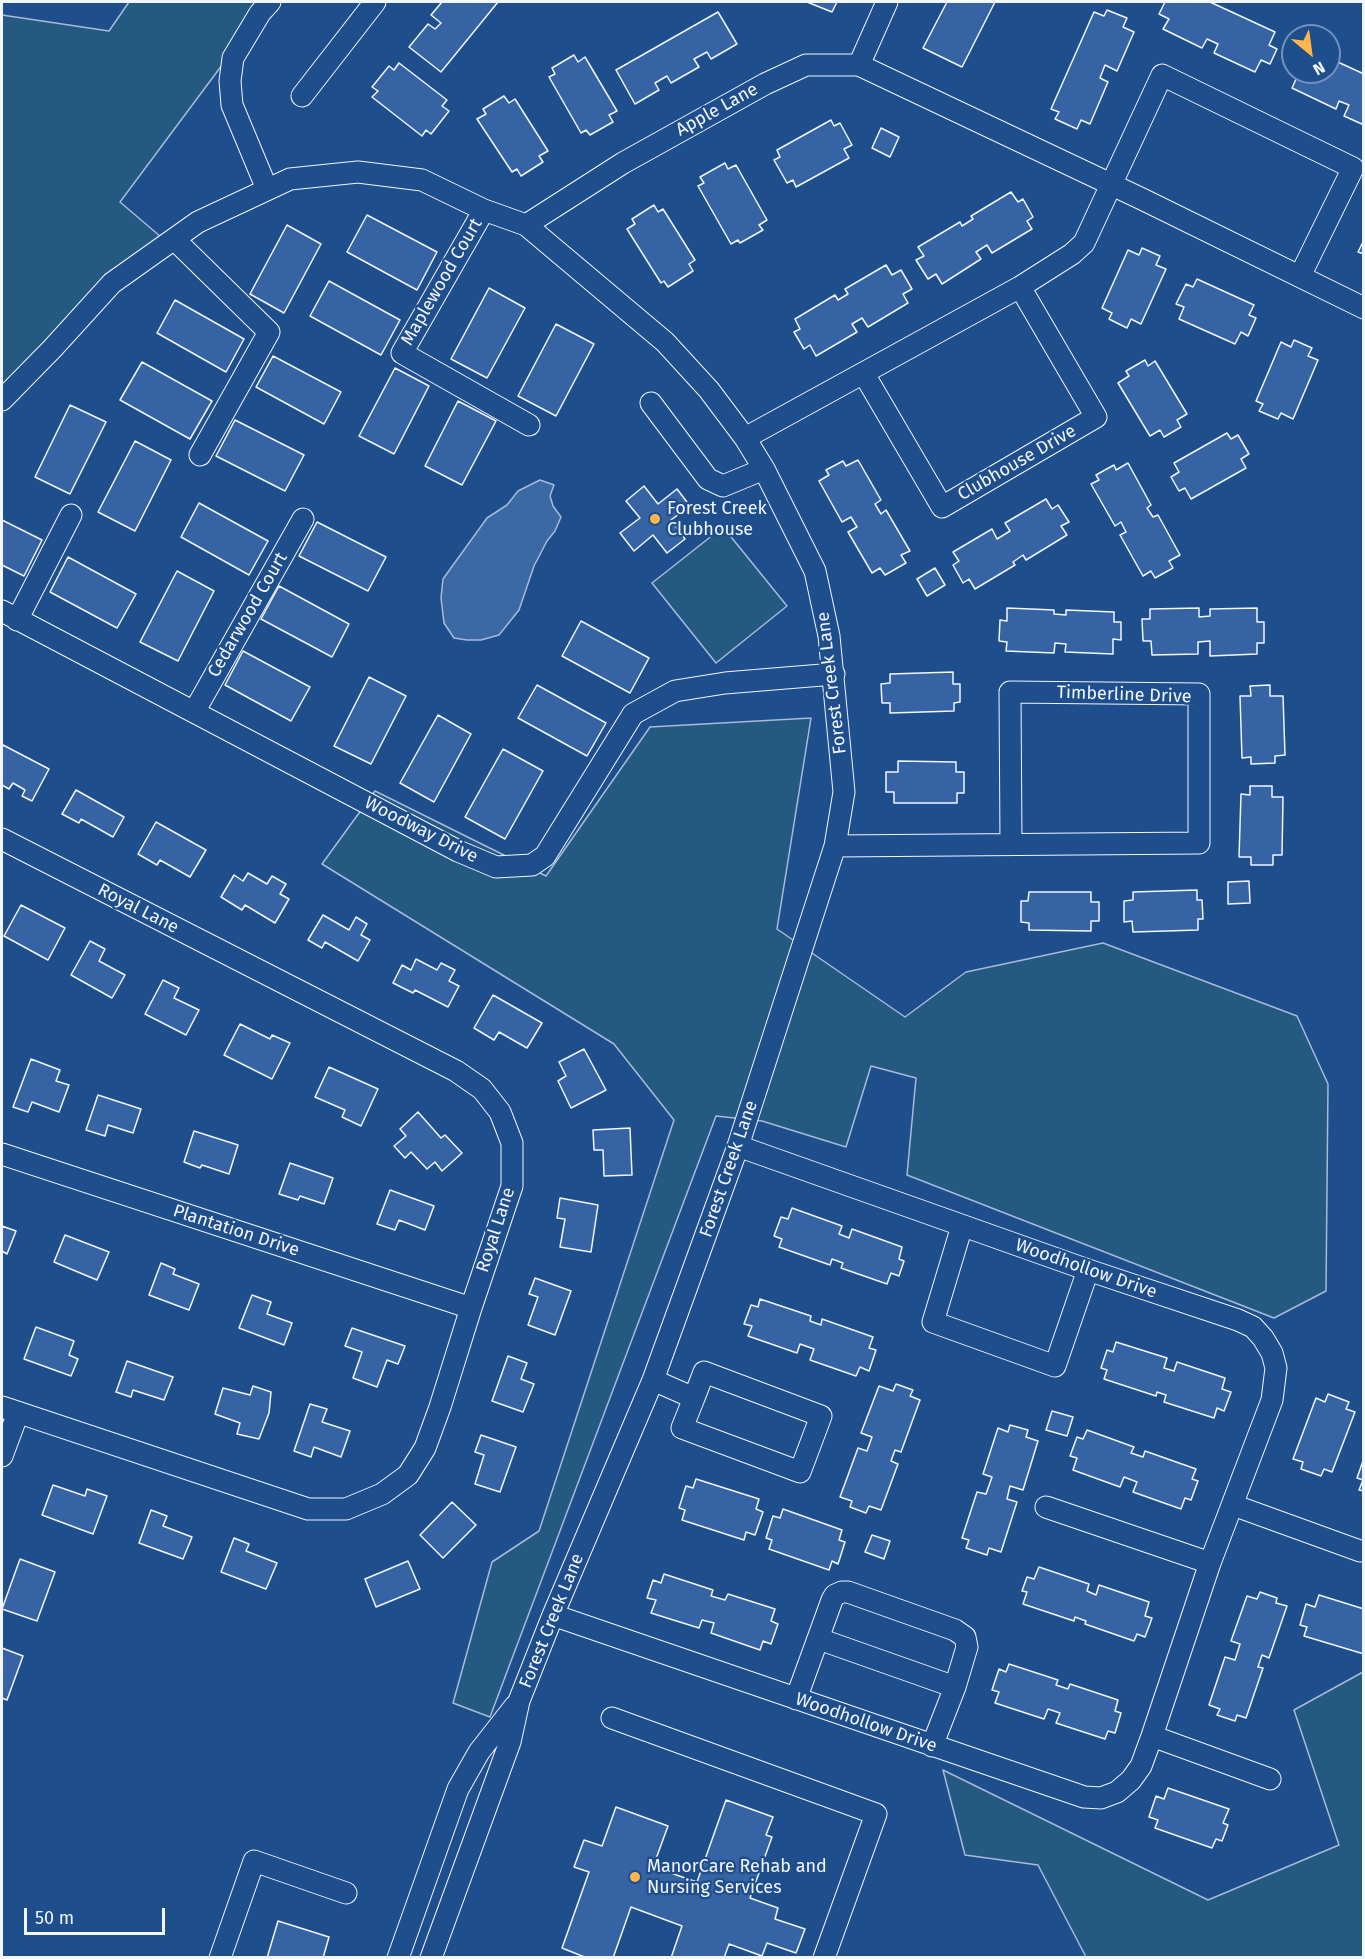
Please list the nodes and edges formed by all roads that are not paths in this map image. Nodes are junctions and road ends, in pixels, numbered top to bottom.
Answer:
1 (270, 2) edge
2 (375, 2) edge
3 (887, 2) edge
4 (859, 65) junction
5 (302, 96) dead end
6 (1111, 184) junction
7 (267, 189) junction
8 (484, 210) junction
9 (526, 225) junction
10 (174, 239) junction
11 (1300, 276) junction
12 (1020, 287) junction
13 (1364, 308) edge
14 (864, 374) junction
15 (2, 400) edge
16 (651, 403) dead end
17 (529, 425) dead end
18 (746, 438) junction
19 (200, 455) dead end
20 (764, 469) junction
21 (71, 515) dead end
22 (303, 519) dead end
23 (9, 615) edge
24 (834, 674) junction
25 (194, 712) junction
26 (2, 839) edge
27 (1011, 844) junction
28 (835, 846) junction
29 (738, 1146) junction
30 (2, 1154) edge
31 (962, 1226) junction
32 (1088, 1270) junction
33 (471, 1308) junction
34 (653, 1380) junction
35 (694, 1398) junction
36 (10, 1410) edge
37 (2, 1456) edge
38 (1233, 1505) junction
39 (1046, 1507) dead end
40 (1360, 1551) dead end
41 (1210, 1563) junction
42 (553, 1615) junction
43 (819, 1639) junction
44 (955, 1687) junction
45 (796, 1699) junction
46 (519, 1701) junction
47 (612, 1718) dead end
48 (1152, 1736) junction
49 (932, 1746) junction
50 (1270, 1779) dead end
51 (346, 1893) dead end
52 (220, 1958) edge
53 (399, 1958) edge
54 (431, 1958) edge
55 (824, 1958) edge

1 - 7 street
2 - 5 street
3 - 4 street
4 - 6 street
4 - 9 street, Apple Lane
6 - 11 street
6 - 11 street
6 - 12 street
7 - 8 street, Forest Creek Lane
7 - 10 street, Forest Creek Lane
8 - 9 street, Forest Creek Lane
8 - 17 street, Maplewood Court
9 - 18 street, Forest Creek Lane
10 - 15 street, Forest Creek Lane
10 - 19 street
11 - 13 street
12 - 14 street
12 - 14 street, Clubhouse Drive
14 - 18 street
16 - 20 street
18 - 20 street, Forest Creek Lane
20 - 24 street, Forest Creek Lane
21 - 23 street
22 - 25 street, Cedarwood Court
23 - 25 street, Woodway Drive
24 - 25 street, Woodway Drive
24 - 28 street, Forest Creek Lane
26 - 33 street, Royal Lane
27 - 27 street, Timberline Drive
27 - 28 street, Timberline Drive
28 - 29 street, Forest Creek Lane
29 - 31 street, Woodhollow Drive
29 - 34 street, Forest Creek Lane
30 - 33 street, Plantation Drive
31 - 32 street, Woodhollow Drive
31 - 32 street
32 - 38 street, Woodhollow Drive
33 - 36 street, Royal Lane
34 - 35 street
34 - 42 street, Forest Creek Lane
35 - 35 street
36 - 37 street
38 - 40 street
38 - 41 street, Woodhollow Drive
39 - 41 street
41 - 48 street, Woodhollow Drive
42 - 45 street, Woodhollow Drive
42 - 46 street, Forest Creek Lane
43 - 44 street
43 - 44 street
43 - 45 street
44 - 49 street
45 - 49 street, Woodhollow Drive
46 - 53 street, Forest Creek Lane
46 - 54 street, Forest Creek Lane
47 - 55 street
48 - 49 street, Woodhollow Drive
48 - 50 street
51 - 52 street

